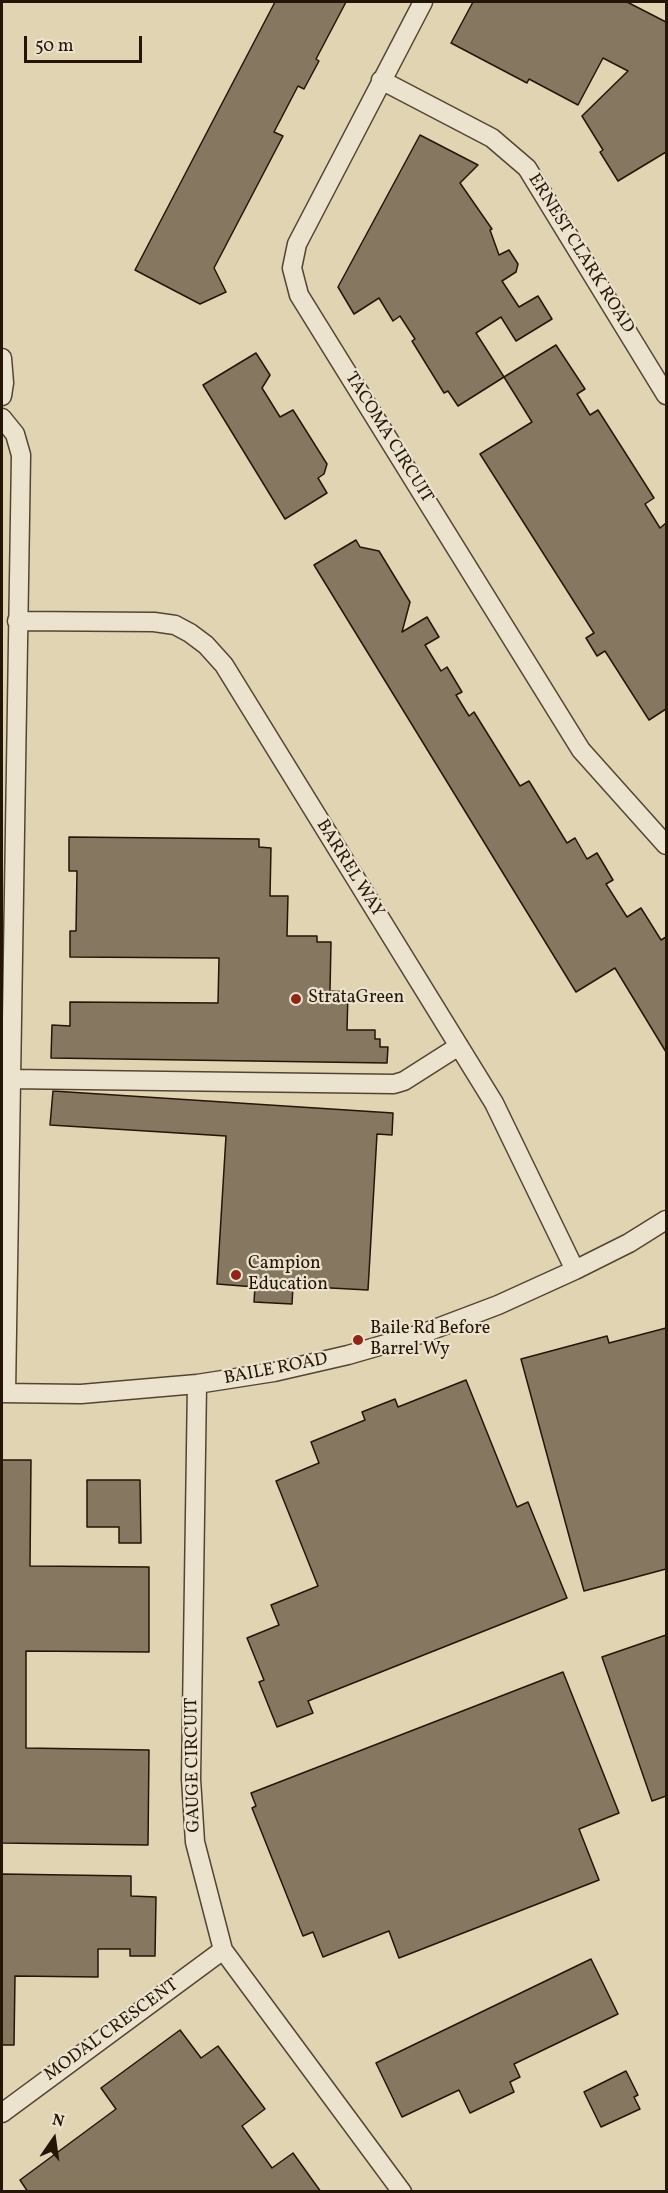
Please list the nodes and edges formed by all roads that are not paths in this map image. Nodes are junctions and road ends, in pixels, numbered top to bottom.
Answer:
1 (423, 2) edge
2 (381, 80) junction
3 (2, 358) edge
4 (666, 394) edge
5 (2, 396) edge
6 (2, 418) edge
7 (17, 621) junction
8 (666, 845) edge
9 (459, 1046) junction
10 (10, 1079) junction
11 (666, 1220) edge
12 (575, 1270) junction
13 (197, 1384) junction
14 (4, 1393) edge
15 (223, 1950) junction
16 (2, 2113) edge
17 (402, 2192) edge

1 - 2 street, TACOMA CIRCUIT
2 - 4 street, ERNEST CLARK ROAD
2 - 8 street, TACOMA CIRCUIT
3 - 5 street
6 - 7 street
7 - 9 street, BARREL WAY
7 - 10 street
9 - 10 street
9 - 12 street, BARREL WAY
10 - 14 street
11 - 12 street, BAILE ROAD
12 - 13 street, BAILE ROAD
13 - 14 street, BAILE ROAD
13 - 15 street, GAUGE CIRCUIT
15 - 16 street, MODAL CRESCENT
15 - 17 street, GAUGE CIRCUIT

